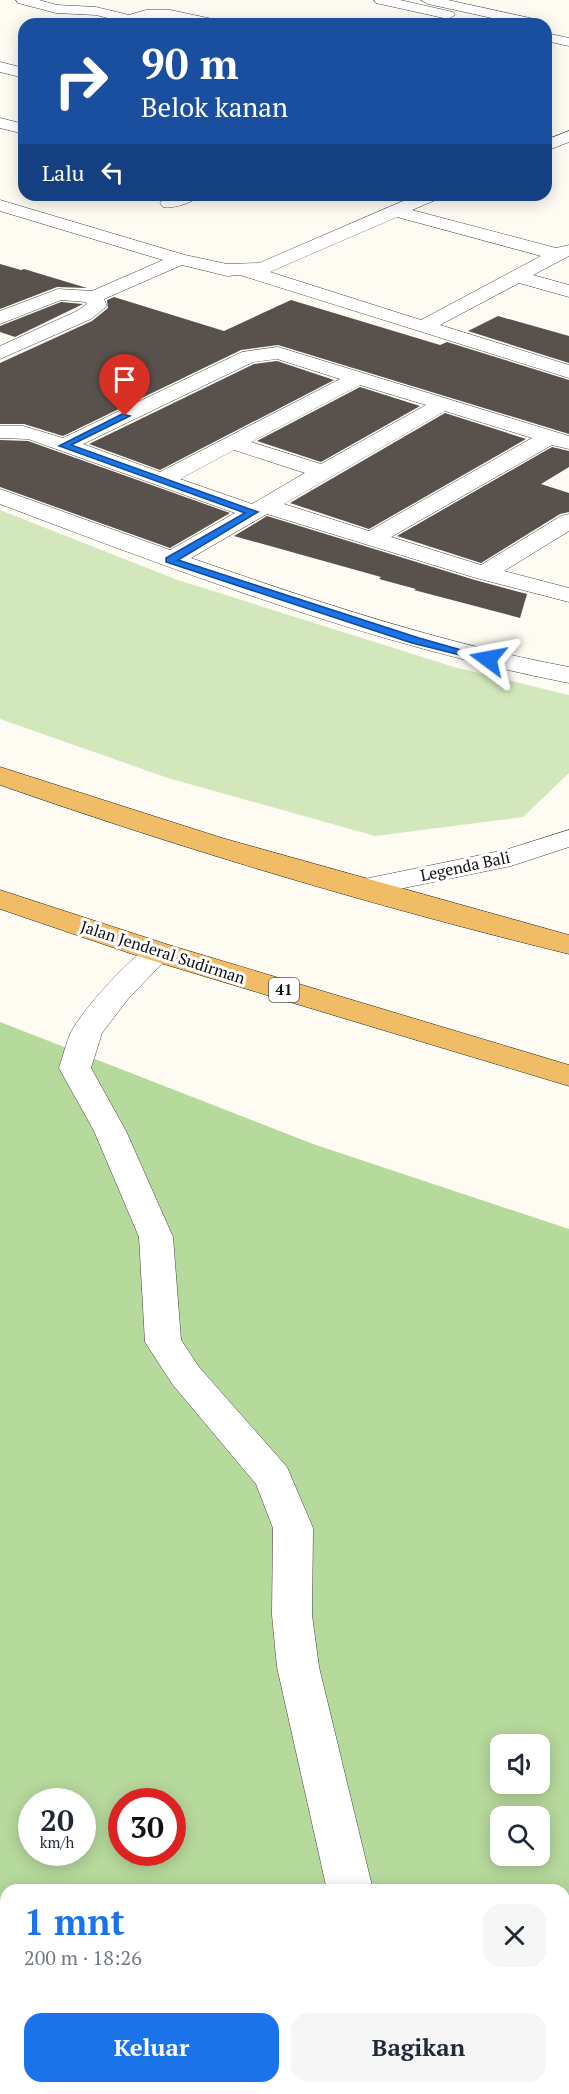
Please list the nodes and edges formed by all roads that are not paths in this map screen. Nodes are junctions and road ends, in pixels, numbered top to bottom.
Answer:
1 (23, 0) edge
2 (77, 0) edge
3 (381, 0) edge
4 (428, 0) edge
5 (96, 11) junction
6 (116, 18) edge
7 (139, 18) edge
8 (185, 18) edge
9 (462, 18) edge
10 (511, 18) edge
11 (552, 27) edge
12 (569, 30) edge
13 (552, 38) edge
14 (569, 42) edge
15 (0, 67) edge
16 (18, 72) edge
17 (1, 124) edge
18 (18, 128) edge
19 (569, 136) edge
20 (552, 143) edge
21 (174, 201) edge
22 (418, 201) edge
23 (169, 203) dead end
24 (0, 205) edge
25 (395, 211) junction
26 (21, 212) junction
27 (0, 221) edge
28 (373, 221) junction
29 (563, 251) edge
30 (180, 259) junction
31 (515, 265) junction
32 (245, 271) junction
33 (569, 291) edge
34 (94, 297) junction
35 (0, 318) edge
36 (424, 326) junction
37 (0, 353) edge
38 (569, 372) edge
39 (359, 377) junction
40 (443, 404) junction
41 (0, 432) edge
42 (560, 440) edge
43 (233, 443) junction
44 (63, 446) junction
45 (323, 472) junction
46 (162, 480) junction
47 (0, 496) edge
48 (259, 509) junction
49 (569, 521) edge
50 (373, 538) junction
51 (170, 560) junction
52 (484, 573) junction
53 (569, 595) edge
54 (569, 675) edge
55 (0, 775) edge
56 (569, 838) edge
57 (360, 888) junction
58 (0, 899) edge
59 (569, 945) edge
60 (158, 952) junction
61 (569, 1076) edge
62 (349, 1884) edge

1 - 5 street
2 - 5 street
3 - 9 street
4 - 10 street
5 - 6 street
7 - 8 street
11 - 12 street
13 - 14 street
15 - 16 street
17 - 18 street
19 - 20 street
21 - 23 street
22 - 25 street
24 - 26 street
25 - 28 street
25 - 29 street
26 - 27 street
26 - 30 street
28 - 31 street
28 - 32 street
29 - 31 street
30 - 32 street
30 - 34 street
31 - 33 street
31 - 36 street
32 - 36 street
34 - 35 street
34 - 37 street
36 - 38 street
39 - 40 street
39 - 43 street
39 - 44 street
40 - 42 street
40 - 45 street
41 - 44 street
42 - 50 street
43 - 45 street
43 - 46 street
44 - 46 street
45 - 48 street
46 - 48 street
47 - 51 street
48 - 50 street
48 - 51 street
49 - 52 street
50 - 52 street
51 - 54 street
52 - 53 street
55 - 57 highway
56 - 57 street, Legenda Bali
57 - 59 highway
58 - 60 highway, Jalan Jenderal Sudirman / 41
60 - 61 highway, Jalan Jenderal Sudirman / 41
60 - 62 street

